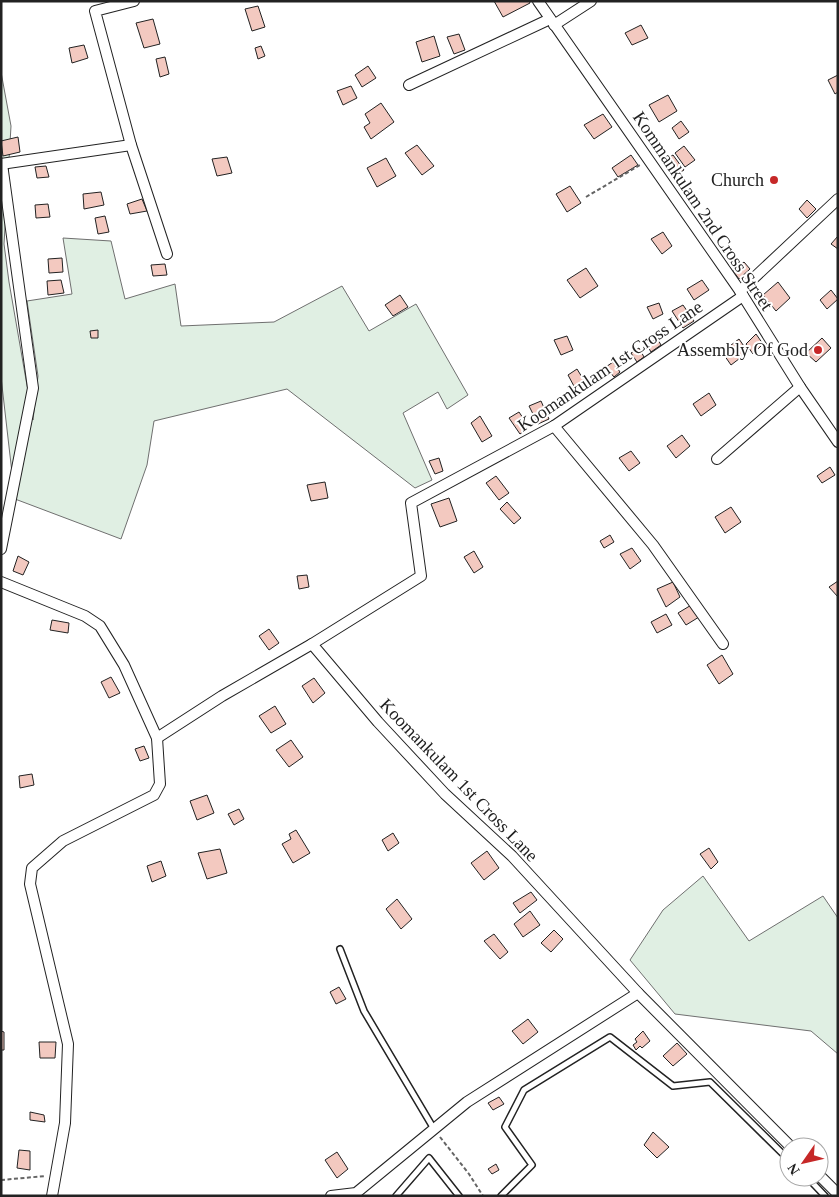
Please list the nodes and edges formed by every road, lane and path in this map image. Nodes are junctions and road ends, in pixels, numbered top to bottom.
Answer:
1 (134, 1) edge
2 (538, 1) edge
3 (591, 1) edge
4 (552, 22) junction
5 (409, 85) dead end
6 (131, 145) junction
7 (648, 160) junction
8 (2, 164) edge
9 (586, 197) dead end
10 (838, 199) edge
11 (167, 254) dead end
12 (742, 293) junction
13 (800, 387) junction
14 (554, 426) junction
15 (838, 442) edge
16 (718, 459) dead end
17 (1, 549) edge
18 (1, 582) edge
19 (312, 644) junction
20 (723, 644) dead end
21 (157, 738) junction
22 (340, 948) dead end
23 (638, 993) junction
24 (434, 1129) junction
25 (781, 1137) edge
26 (779, 1150) edge
27 (55, 1175) junction
28 (1, 1180) edge
29 (829, 1185) edge
30 (838, 1194) edge
31 (52, 1196) edge
32 (332, 1196) edge
33 (396, 1196) edge
34 (459, 1196) edge
35 (482, 1196) edge
36 (501, 1196) edge

1 - 6 street
2 - 4 street, Kommankulam 2nd Cross Street
3 - 4 street
4 - 5 street
4 - 7 street, Kommankulam 2nd Cross Street
6 - 8 street
6 - 11 street
7 - 9 path
7 - 12 street, Kommankulam 2nd Cross Street
8 - 17 street
10 - 12 street, Koomankulam 1st Cross Lane
12 - 13 street, Kommankulam 2nd Cross Street
12 - 14 street, Koomankulam 1st Cross Lane
13 - 15 street, Kommankulam 2nd Cross Street
13 - 16 street
14 - 19 street, Koomankulam 1st Cross Lane
14 - 20 street
18 - 21 street
19 - 21 street
19 - 23 street, Koomankulam 1st Cross Lane
21 - 27 street
22 - 24 lane
23 - 24 street
23 - 25 street, Koomankulam 1st Cross Lane
24 - 32 street
24 - 35 path
26 - 36 lane
27 - 28 path
27 - 31 street
29 - 30 street
33 - 34 lane

